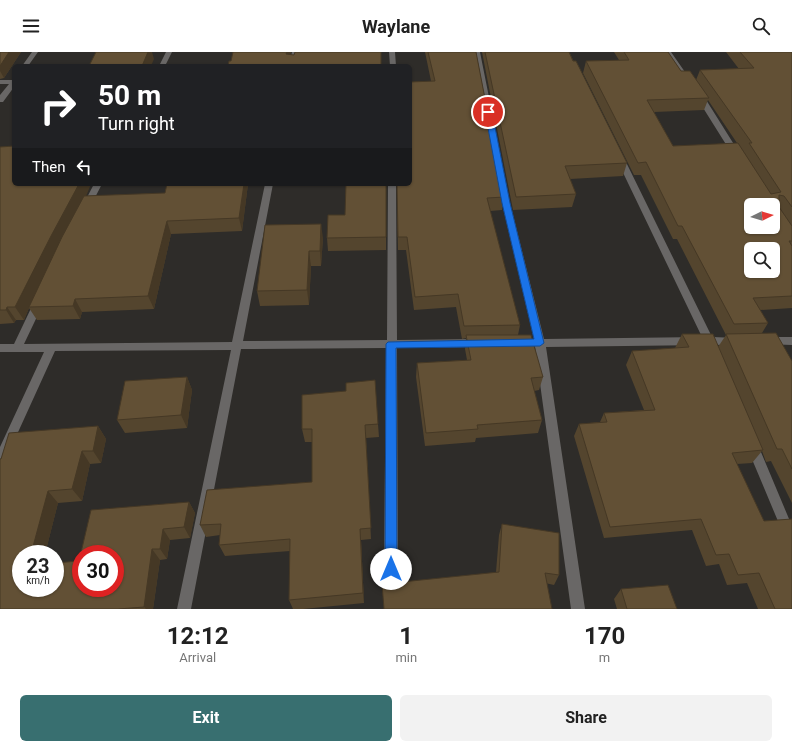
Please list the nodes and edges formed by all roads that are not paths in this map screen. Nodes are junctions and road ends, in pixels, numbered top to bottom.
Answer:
1 (35, 52) edge
2 (169, 52) edge
3 (295, 52) edge
4 (392, 52) edge
5 (477, 52) edge
6 (668, 52) edge
7 (26, 64) edge
8 (163, 64) edge
9 (292, 64) edge
10 (393, 64) edge
11 (0, 82) edge
12 (12, 82) edge
13 (12, 85) edge
14 (0, 100) edge
15 (615, 147) edge
16 (739, 159) edge
17 (97, 186) edge
18 (269, 186) edge
19 (392, 186) edge
20 (80, 217) edge
21 (43, 292) edge
22 (709, 341) junction
23 (792, 341) edge
24 (485, 343) edge
25 (508, 343) edge
26 (540, 343) junction
27 (391, 344) junction
28 (237, 346) junction
29 (0, 348) edge
30 (17, 348) junction
31 (51, 348) junction
32 (715, 356) edge
33 (749, 437) edge
34 (0, 459) edge
35 (792, 541) edge
36 (391, 569) dead end
37 (184, 609) edge
38 (578, 609) edge

1 - 7 street
2 - 8 street
3 - 9 street
4 - 10 street
5 - 26 street
6 - 16 street
11 - 12 street
13 - 14 street
15 - 22 street
17 - 20 street
18 - 28 street
19 - 27 street
21 - 30 street
22 - 23 street
22 - 26 street
22 - 32 street
24 - 27 street
25 - 26 street
26 - 38 street
27 - 28 street
27 - 36 street
28 - 31 street
28 - 37 street
29 - 30 street
30 - 31 street
31 - 34 street
33 - 35 street

